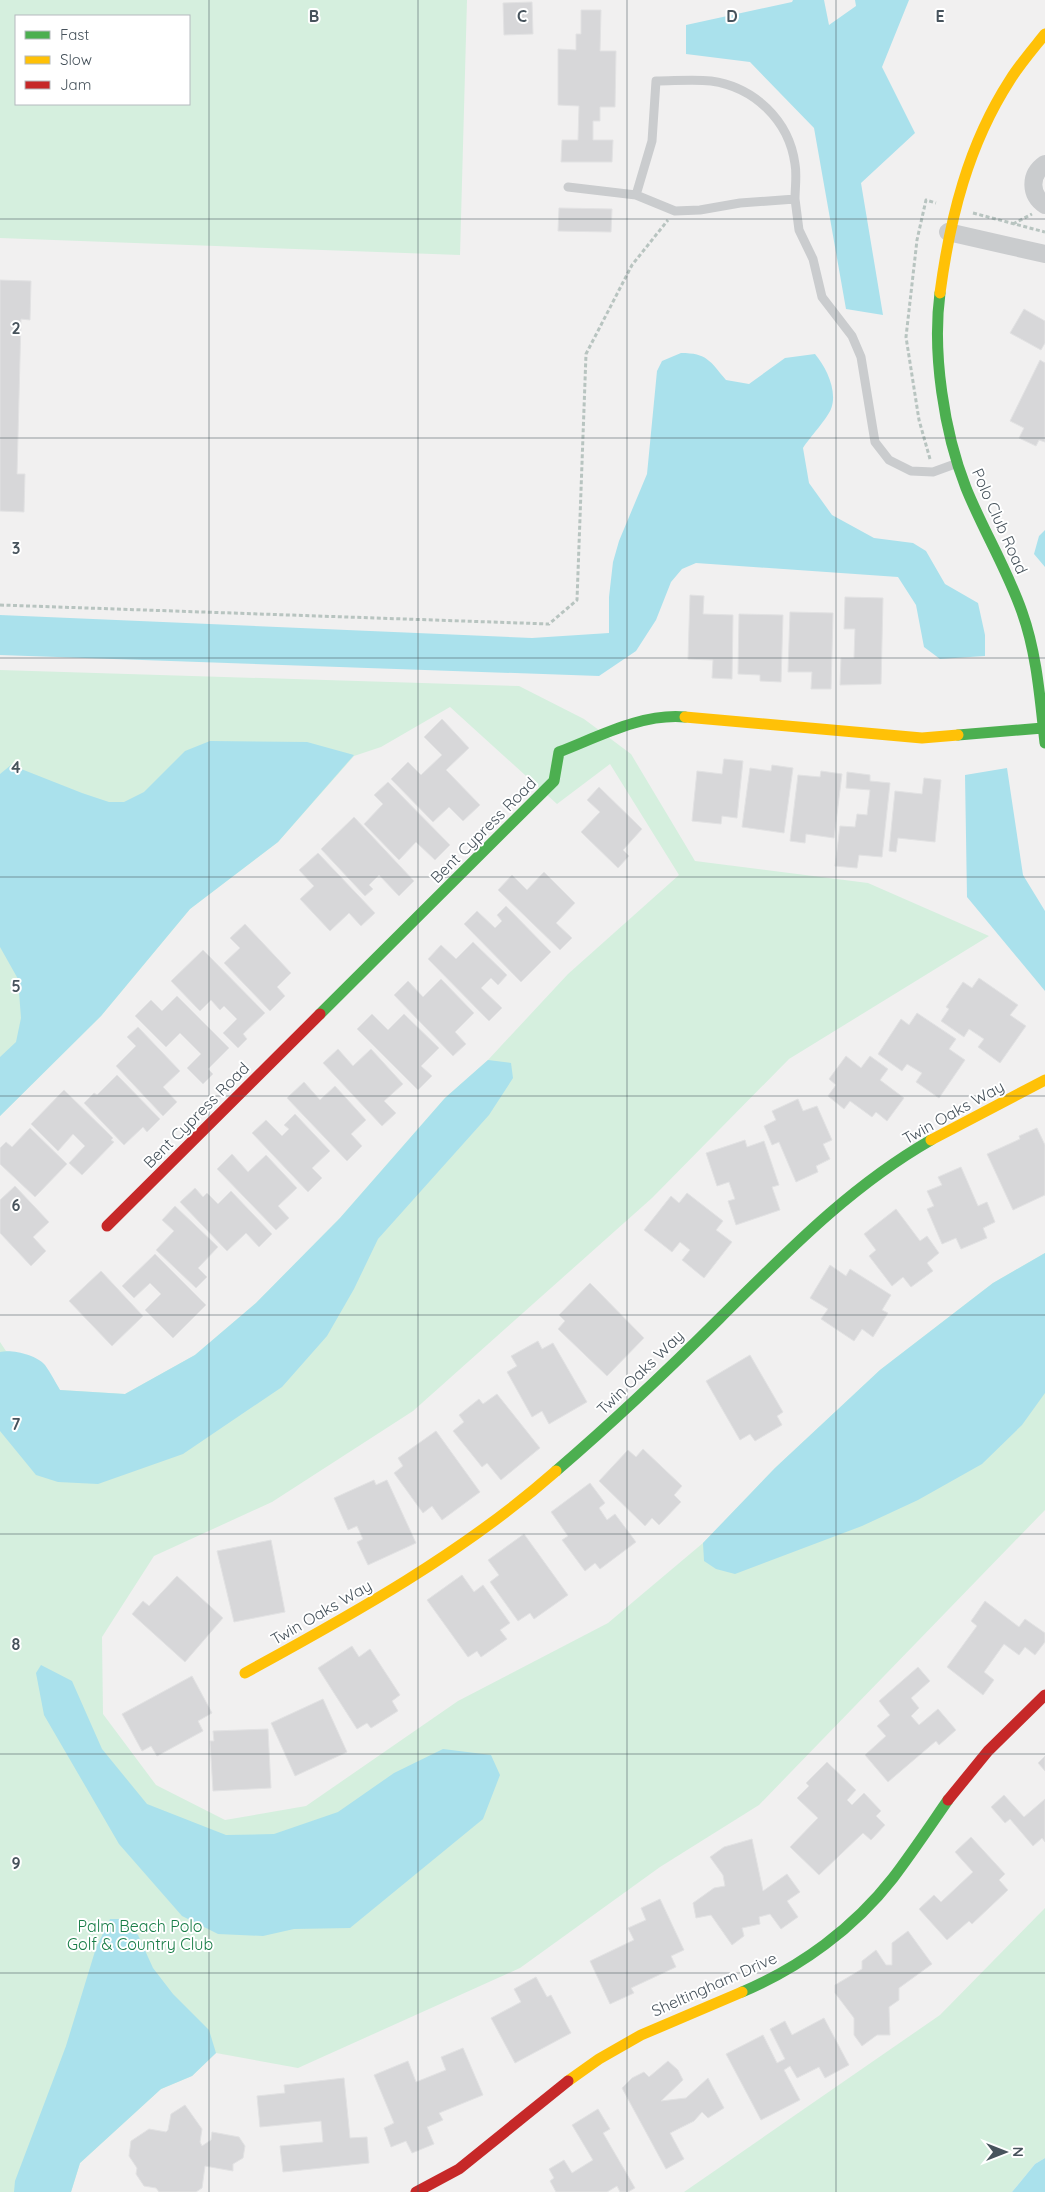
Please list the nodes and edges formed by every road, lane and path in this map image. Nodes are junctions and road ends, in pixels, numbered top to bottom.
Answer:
1 (1045, 34) edge
2 (1045, 164) edge
3 (568, 187) dead end
4 (636, 195) junction
5 (795, 199) junction
6 (1045, 205) edge
7 (675, 211) junction
8 (948, 232) junction
9 (1045, 254) edge
10 (958, 463) junction
11 (0, 604) edge
12 (1044, 728) edge
13 (1045, 744) edge
14 (1045, 1080) edge
15 (107, 1226) dead end
16 (245, 1673) dead end
17 (1045, 1695) edge
18 (416, 2192) edge

1 - 8 street, Polo Club Road
2 - 6 street
3 - 4 lane
4 - 5 lane
4 - 7 lane
5 - 7 lane
5 - 10 lane
7 - 11 path
8 - 9 street
8 - 10 street, Polo Club Road
10 - 12 street, Polo Club Road
12 - 13 street, Polo Club Road
12 - 15 street, Bent Cypress Road
14 - 16 street, Twin Oaks Way
17 - 18 street, Sheltingham Drive

